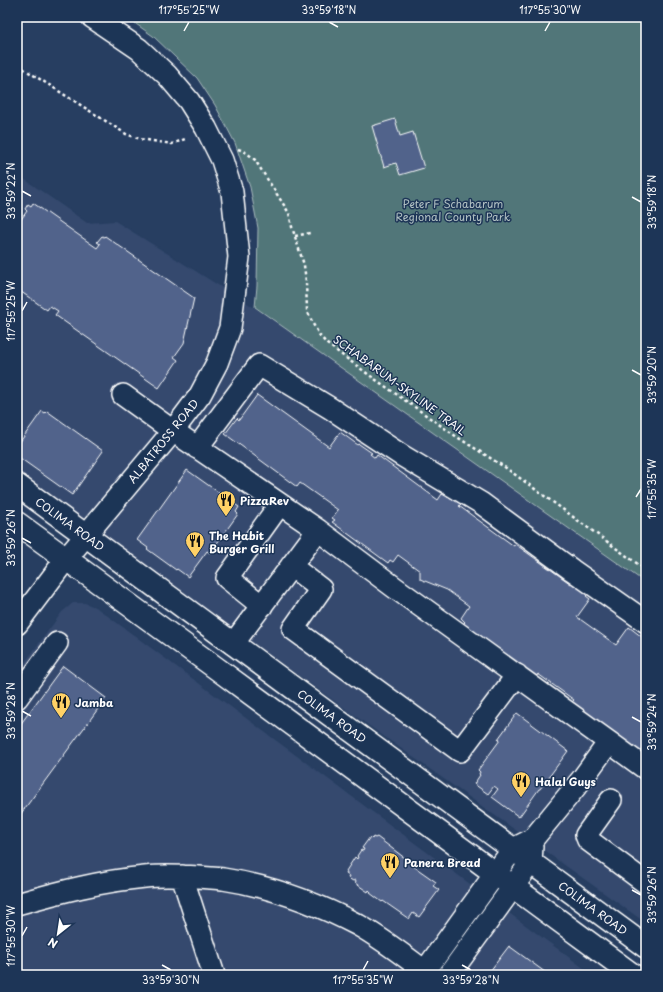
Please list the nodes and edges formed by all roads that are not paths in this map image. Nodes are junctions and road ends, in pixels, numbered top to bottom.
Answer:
1 (92, 17) edge
2 (123, 395) dead end
3 (173, 431) junction
4 (197, 448) junction
5 (17, 485) edge
6 (280, 504) junction
7 (17, 523) edge
8 (318, 530) junction
9 (85, 535) junction
10 (66, 559) junction
11 (291, 566) junction
12 (262, 606) junction
13 (646, 622) edge
14 (17, 624) edge
15 (57, 643) dead end
16 (233, 644) junction
17 (517, 675) junction
18 (17, 698) edge
19 (609, 742) junction
20 (646, 769) edge
21 (611, 800) dead end
22 (533, 839) junction
23 (513, 849) junction
24 (531, 862) junction
25 (495, 874) junction
26 (182, 876) junction
27 (646, 883) edge
28 (513, 887) junction
29 (17, 904) edge
30 (646, 947) edge
31 (428, 973) edge
32 (214, 975) edge
33 (449, 975) edge
34 (633, 975) edge

1 - 3 street, ALBATROSS ROAD
2 - 3 street
3 - 4 street
3 - 9 street, ALBATROSS ROAD
4 - 6 street
4 - 13 street
5 - 9 main road, COLIMA ROAD
6 - 8 street
6 - 12 street
7 - 10 main road
8 - 11 street
8 - 17 street
9 - 10 street, ALBATROSS ROAD
9 - 16 main road, COLIMA ROAD
10 - 14 street, ALBATROSS ROAD
10 - 25 main road
11 - 12 street
11 - 17 street
12 - 16 street
15 - 18 street
16 - 23 main road, COLIMA ROAD
17 - 19 street
19 - 20 street
19 - 22 street
21 - 27 street
22 - 23 street
22 - 24 street
23 - 24 main road, COLIMA ROAD
23 - 25 street
24 - 28 street
24 - 30 main road, COLIMA ROAD
25 - 28 main road
25 - 31 street
26 - 29 street
26 - 31 street
26 - 32 street
28 - 33 street
28 - 34 main road

